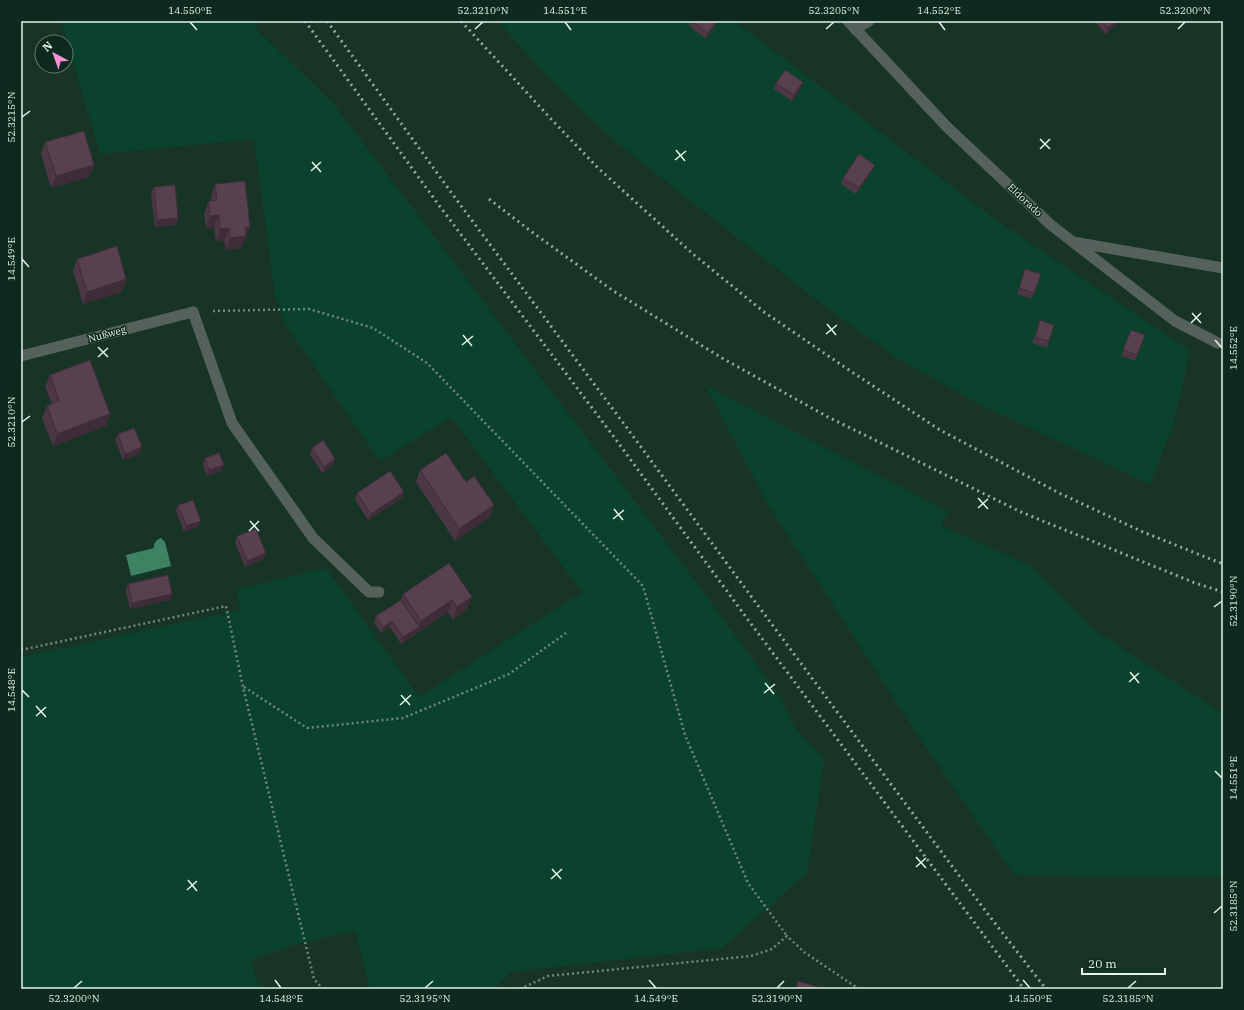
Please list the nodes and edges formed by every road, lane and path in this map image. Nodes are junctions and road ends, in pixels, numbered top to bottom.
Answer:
1 (869, 21) edge
2 (852, 25) edge
3 (1073, 242) junction
4 (1223, 268) edge
5 (193, 312) junction
6 (1218, 343) dead end
7 (21, 356) edge
8 (379, 592) dead end
9 (566, 633) dead end
10 (21, 650) edge
11 (243, 687) junction
12 (787, 936) junction
13 (323, 989) edge
14 (520, 989) edge
15 (859, 989) edge

1 - 2 street, Eldorado
2 - 3 street, Eldorado
3 - 4 street
3 - 6 street, Eldorado
5 - 7 street, Nußweg
5 - 8 street
5 - 12 path
9 - 11 path
10 - 11 path
11 - 13 path
12 - 14 path
12 - 15 path

